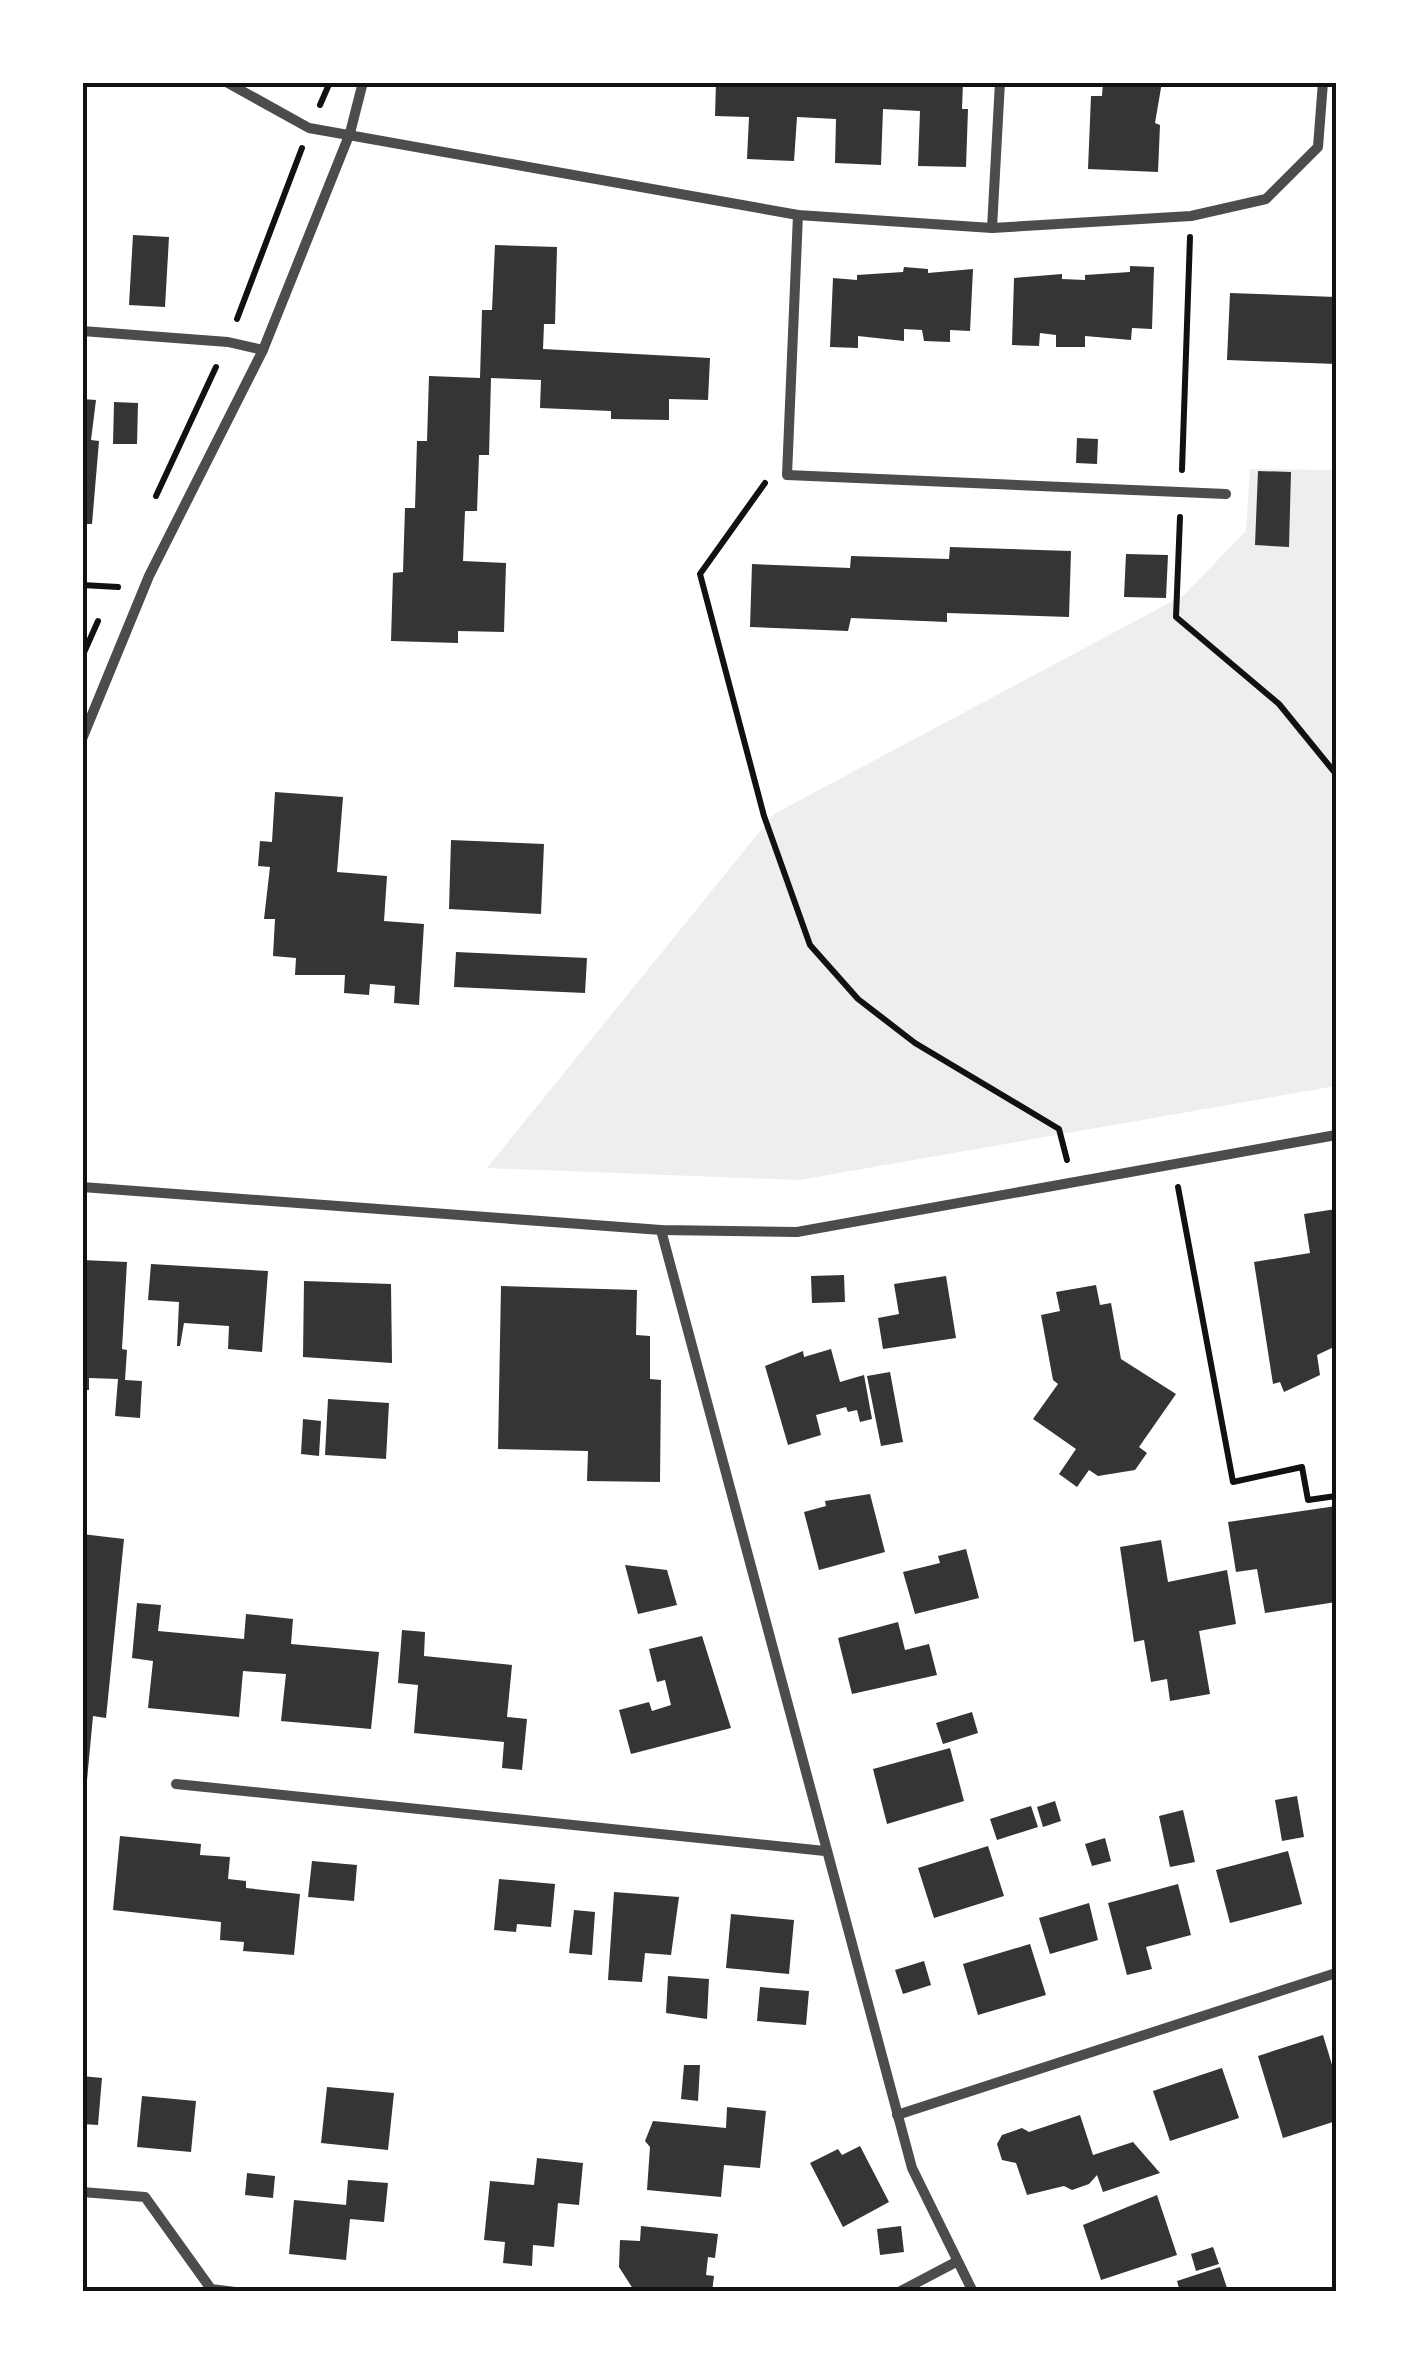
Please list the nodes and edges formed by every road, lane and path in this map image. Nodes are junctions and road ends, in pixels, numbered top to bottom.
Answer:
1 (226, 82) edge
2 (363, 82) edge
3 (1000, 82) edge
4 (1322, 82) edge
5 (350, 133) junction
6 (798, 215) junction
7 (1191, 216) junction
8 (992, 228) junction
9 (82, 331) edge
10 (263, 350) junction
11 (788, 475) junction
12 (1181, 492) junction
13 (1226, 494) dead end
14 (82, 739) edge
15 (1336, 774) edge
16 (1336, 1136) edge
17 (1174, 1166) junction
18 (1072, 1184) junction
19 (82, 1187) edge
20 (661, 1230) junction
21 (1336, 1496) edge
22 (176, 1784) dead end
23 (825, 1851) junction
24 (1336, 1973) edge
25 (896, 2116) junction
26 (82, 2192) edge
27 (956, 2262) junction
28 (234, 2292) edge
29 (899, 2292) edge
30 (972, 2292) edge

1 - 5 street
2 - 5 street
3 - 8 street
4 - 7 street
5 - 6 street
5 - 10 street
6 - 8 street
6 - 11 street
7 - 8 street
7 - 12 path
9 - 10 street
10 - 14 street
11 - 12 street
11 - 18 path
12 - 13 street
12 - 15 path
16 - 17 street
17 - 18 street
17 - 21 path
18 - 20 street
19 - 20 street
20 - 23 street
22 - 23 street
23 - 25 street
24 - 25 street
25 - 27 street
26 - 28 street
27 - 29 street
27 - 30 street

